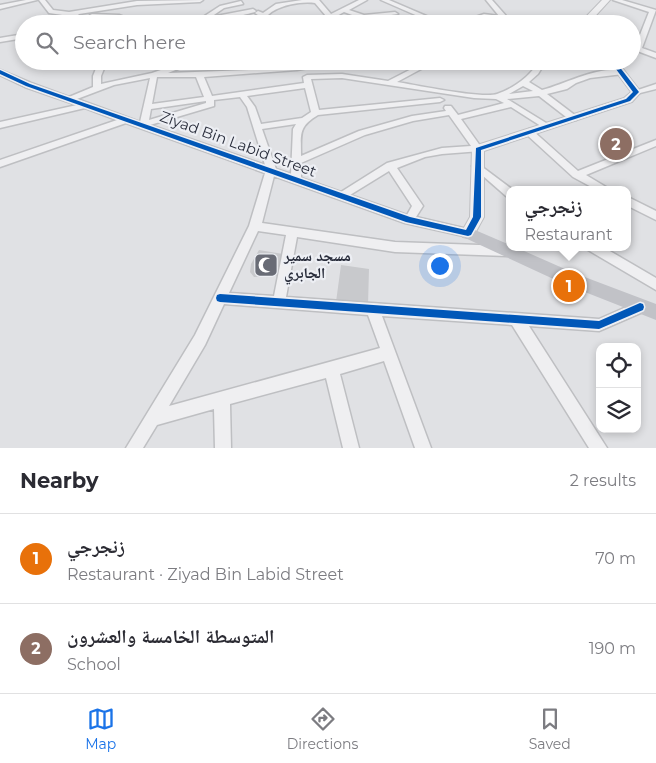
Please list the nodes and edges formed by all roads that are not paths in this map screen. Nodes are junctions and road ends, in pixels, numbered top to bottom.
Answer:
1 (34, 0) edge
2 (42, 0) edge
3 (200, 0) edge
4 (364, 0) edge
5 (384, 0) edge
6 (489, 0) edge
7 (606, 0) edge
8 (616, 0) edge
9 (102, 1) edge
10 (240, 1) edge
11 (306, 1) edge
12 (319, 1) edge
13 (138, 2) edge
14 (0, 7) edge
15 (402, 8) junction
16 (102, 9) junction
17 (344, 10) junction
18 (254, 11) junction
19 (654, 12) edge
20 (69, 14) junction
21 (394, 14) joint
22 (86, 15) edge
23 (208, 15) edge
24 (234, 15) edge
25 (264, 15) joint
26 (329, 15) edge
27 (334, 15) edge
28 (358, 15) edge
29 (384, 15) edge
30 (420, 15) edge
31 (502, 15) edge
32 (592, 15) edge
33 (15, 38) edge
34 (641, 38) edge
35 (0, 40) edge
36 (641, 50) edge
37 (656, 56) edge
38 (99, 70) edge
39 (169, 70) edge
40 (245, 70) edge
41 (303, 70) edge
42 (414, 70) edge
43 (538, 70) edge
44 (620, 72) joint
45 (1, 74) edge
46 (154, 75) junction
47 (199, 75) junction
48 (308, 81) junction
49 (391, 82) junction
50 (523, 82) junction
51 (656, 86) edge
52 (97, 88) junction
53 (428, 89) junction
54 (636, 92) junction
55 (241, 93) junction
56 (541, 93) junction
57 (497, 97) junction
58 (70, 98) junction
59 (208, 98) junction
60 (440, 100) junction
61 (512, 104) junction
62 (88, 105) junction
63 (147, 107) junction
64 (316, 114) junction
65 (454, 115) junction
66 (573, 118) junction
67 (128, 119) junction
68 (304, 120) junction
69 (144, 124) junction
70 (0, 125) edge
71 (257, 126) junction
72 (547, 126) junction
73 (529, 132) junction
74 (656, 143) edge
75 (478, 149) junction
76 (296, 162) junction
77 (0, 164) edge
78 (390, 165) junction
79 (477, 166) junction
80 (271, 170) junction
81 (577, 175) junction
82 (296, 179) junction
83 (598, 186) edge
84 (506, 191) edge
85 (342, 196) junction
86 (631, 203) edge
87 (656, 216) edge
88 (409, 220) junction
89 (255, 226) junction
90 (292, 232) junction
91 (468, 233) junction
92 (506, 250) edge
93 (506, 251) edge
94 (509, 251) edge
95 (599, 251) edge
96 (656, 284) edge
97 (220, 298) junction
98 (279, 302) junction
99 (640, 307) junction
100 (373, 309) junction
101 (656, 312) edge
102 (516, 319) junction
103 (388, 353) junction
104 (331, 368) junction
105 (222, 399) junction
106 (153, 418) junction
107 (134, 448) edge
108 (224, 448) edge
109 (351, 448) edge
110 (423, 448) edge
111 (599, 448) edge

1 - 14 street
2 - 20 street
3 - 13 street
4 - 17 street
5 - 15 street
6 - 31 street
7 - 32 street
8 - 19 street
9 - 16 street
10 - 18 street
10 - 23 street
11 - 12 street
11 - 25 street
12 - 26 street
13 - 16 street
15 - 21 street
15 - 30 street
16 - 20 street
17 - 27 street
17 - 28 street
18 - 24 street
18 - 25 street
19 - 34 street
20 - 22 street
21 - 29 street
33 - 35 street
36 - 37 street
38 - 52 street
39 - 46 street
40 - 47 street
41 - 48 street
42 - 49 street
43 - 50 street
44 - 54 street
44 - 56 street
45 - 58 street, Ziyad Bin Labid Street
46 - 47 street
46 - 52 street
46 - 63 street
47 - 59 street
48 - 49 street
48 - 55 street
48 - 64 street
49 - 53 street
50 - 56 street
50 - 57 street
51 - 54 street
52 - 58 street
53 - 57 street
53 - 60 street
54 - 66 street
55 - 59 street
55 - 71 street
56 - 57 street
56 - 66 street
57 - 61 street
58 - 62 street, Ziyad Bin Labid Street
59 - 63 street
59 - 69 street
60 - 64 street
60 - 65 street
61 - 65 street
61 - 72 street
62 - 67 street, Ziyad Bin Labid Street
62 - 70 street
63 - 69 street
64 - 68 street
65 - 75 street
65 - 76 street
66 - 72 street
67 - 69 street, Ziyad Bin Labid Street
67 - 77 street
68 - 71 street
68 - 76 street
69 - 80 street, Ziyad Bin Labid Street
71 - 80 street
72 - 73 street
73 - 75 street
73 - 81 street
74 - 81 street
75 - 78 street
75 - 79 street
76 - 82 street
78 - 85 street
78 - 88 street
79 - 84 street
79 - 91 street
80 - 82 street, Ziyad Bin Labid Street
80 - 89 street
81 - 83 street
82 - 85 street, Ziyad Bin Labid Street
85 - 88 street, Ziyad Bin Labid Street
86 - 87 street
88 - 91 street, Ziyad Bin Labid Street
89 - 90 street
89 - 97 street
90 - 93 street
90 - 98 street
91 - 92 main road, Ziyad Bin Labid Street
94 - 99 main road, Ziyad Bin Labid Street
95 - 96 street
97 - 98 street
97 - 106 street
98 - 100 street
99 - 101 main road, Ziyad Bin Labid Street
99 - 102 street
100 - 102 street
100 - 103 street
102 - 111 street
103 - 104 street
103 - 110 street
104 - 105 street
104 - 109 street
105 - 106 street
105 - 108 street
106 - 107 street

